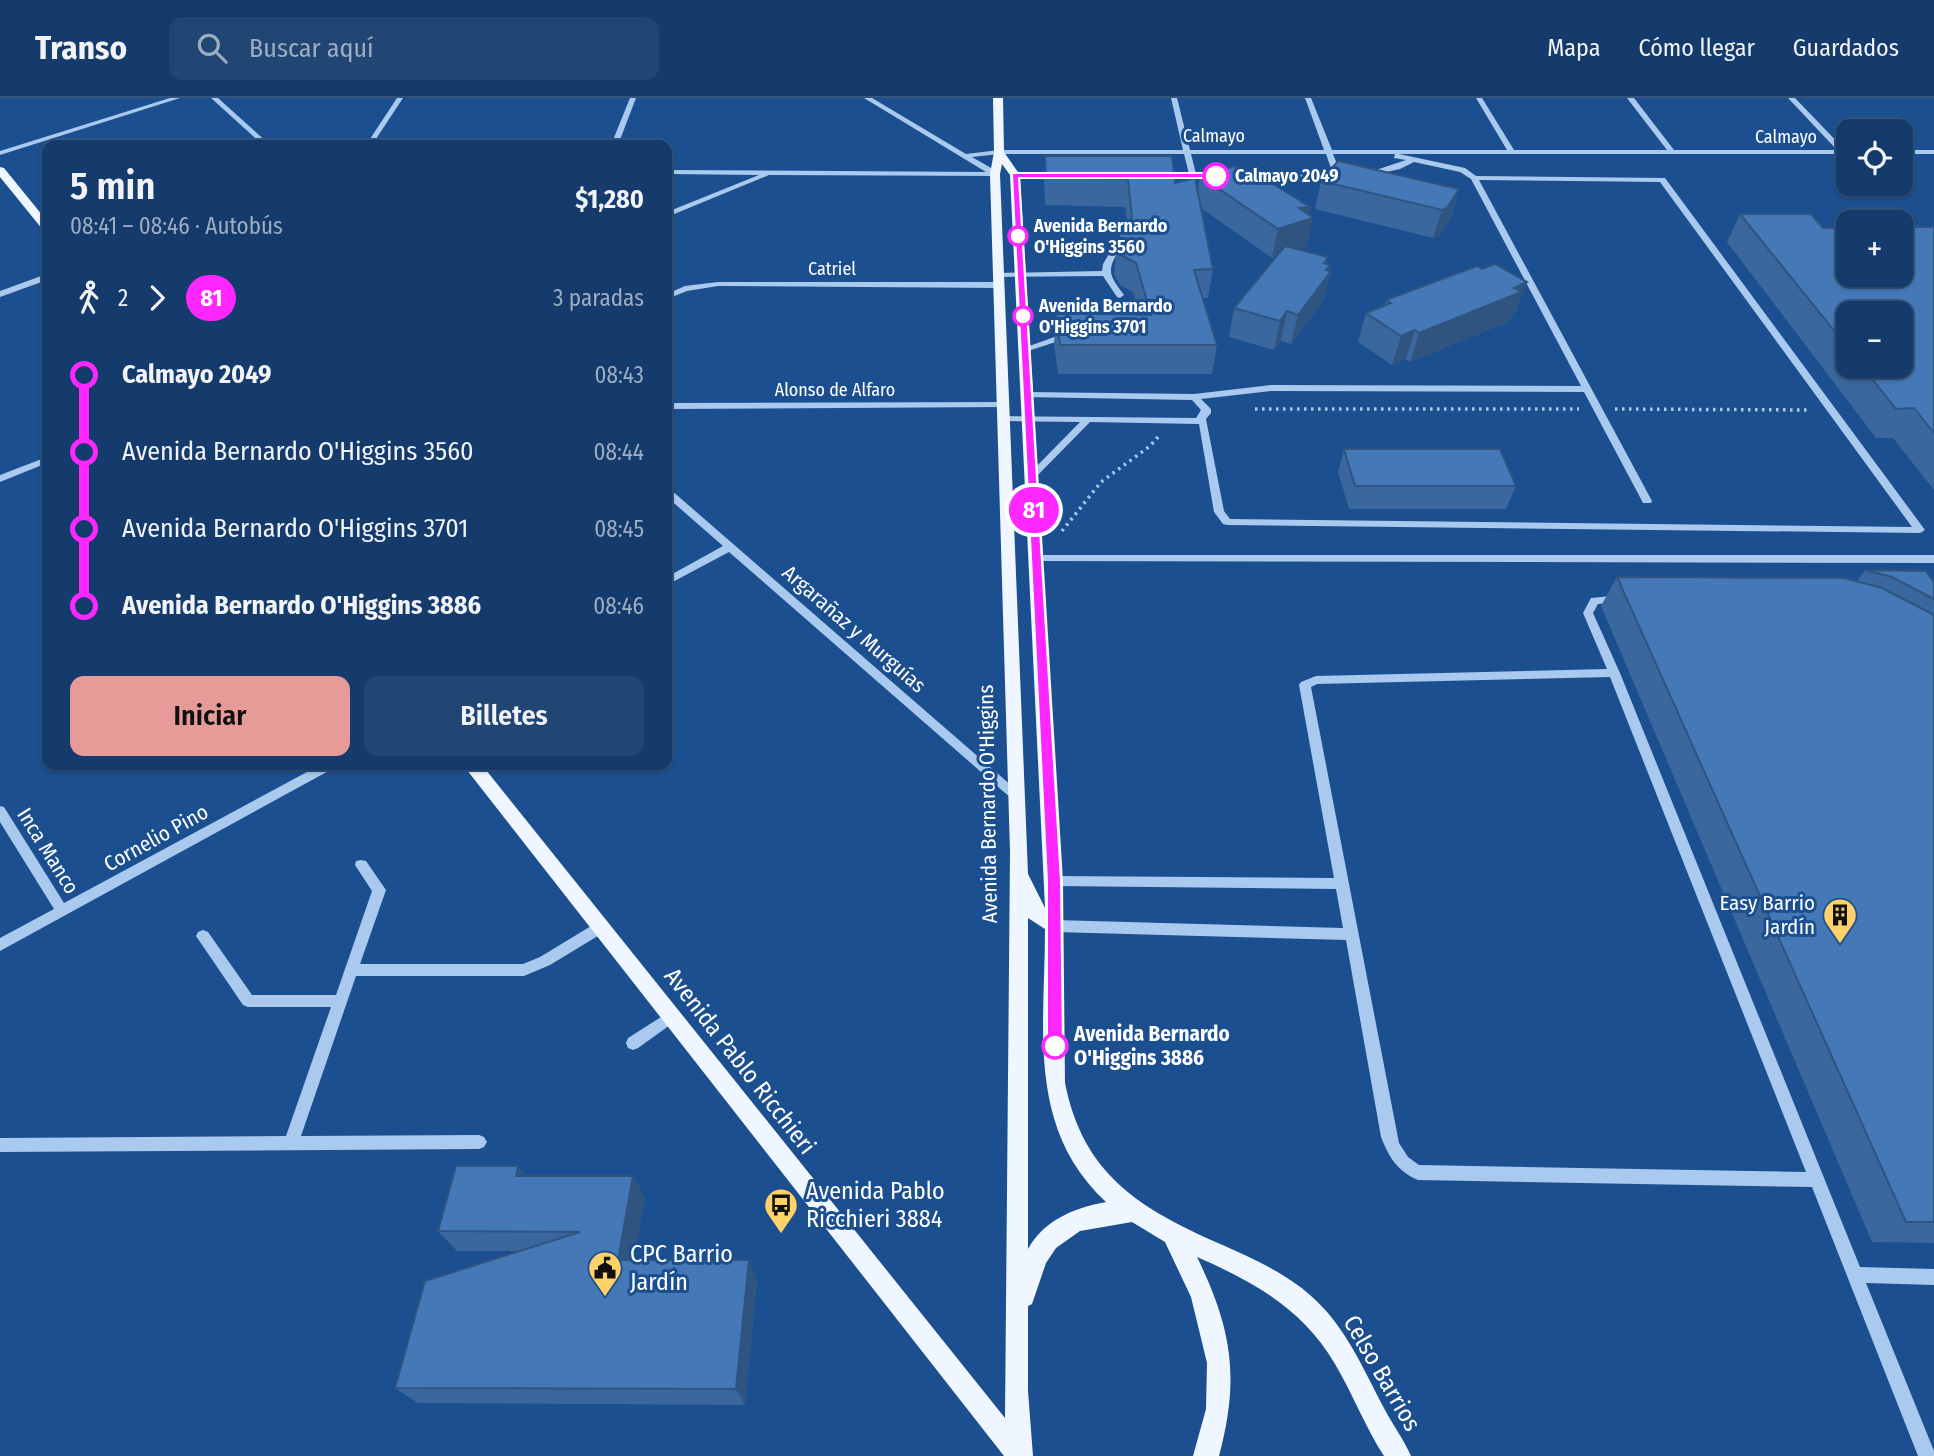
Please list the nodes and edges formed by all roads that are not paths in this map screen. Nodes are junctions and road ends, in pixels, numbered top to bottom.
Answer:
1 (177, 98) edge
2 (214, 98) edge
3 (400, 98) edge
4 (633, 98) edge
5 (867, 98) edge
6 (998, 98) edge
7 (1174, 98) edge
8 (1308, 98) edge
9 (1479, 98) edge
10 (1630, 98) edge
11 (1791, 98) edge
12 (261, 140) edge
13 (372, 140) edge
14 (616, 140) edge
15 (1836, 143) edge
16 (1328, 151) junction
17 (1371, 151) junction
18 (1430, 151) junction
19 (1511, 151) junction
20 (999, 152) junction
21 (1188, 152) junction
22 (1672, 152) junction
23 (1836, 152) edge
24 (1913, 152) edge
25 (1934, 152) edge
26 (0, 153) edge
27 (964, 156) junction
28 (1412, 160) junction
29 (1438, 165) junction
30 (0, 170) edge
31 (672, 172) edge
32 (772, 172) junction
33 (995, 174) junction
34 (1015, 175) junction
35 (1361, 175) edge
36 (1072, 176) edge
37 (1153, 176) edge
38 (1194, 176) junction
39 (1216, 176) joint
40 (1238, 176) edge
41 (1272, 176) junction
42 (1338, 176) junction
43 (1349, 176) edge
44 (1227, 178) edge
45 (1474, 178) junction
46 (1268, 187) edge
47 (672, 213) edge
48 (42, 222) edge
49 (1115, 251) edge
50 (1106, 273) junction
51 (1020, 275) junction
52 (42, 279) edge
53 (999, 280) junction
54 (0, 294) edge
55 (672, 295) edge
56 (1120, 295) dead end
57 (1077, 332) edge
58 (1025, 349) junction
59 (1588, 389) junction
60 (1027, 395) junction
61 (1194, 397) junction
62 (672, 406) edge
63 (1003, 412) junction
64 (1029, 420) junction
65 (1087, 420) junction
66 (1201, 421) junction
67 (42, 462) edge
68 (1032, 476) junction
69 (0, 479) edge
70 (672, 496) edge
71 (1647, 501) dead end
72 (730, 547) junction
73 (1037, 559) junction
74 (1934, 559) edge
75 (672, 578) edge
76 (1636, 599) edge
77 (1614, 673) junction
78 (321, 770) edge
79 (476, 770) edge
80 (1016, 796) junction
81 (0, 811) edge
82 (1019, 852) junction
83 (361, 865) dead end
84 (1054, 881) junction
85 (1343, 884) junction
86 (62, 911) junction
87 (1055, 926) junction
88 (601, 927) junction
89 (1351, 934) junction
90 (203, 936) dead end
91 (0, 945) edge
92 (351, 970) junction
93 (341, 1000) junction
94 (672, 1016) junction
95 (633, 1043) dead end
96 (479, 1142) dead end
97 (292, 1143) junction
98 (0, 1144) edge
99 (1818, 1180) junction
100 (1135, 1211) junction
101 (1173, 1234) junction
102 (1855, 1275) junction
103 (1934, 1277) edge
104 (1017, 1334) junction
105 (1391, 1451) edge
106 (1019, 1456) edge
107 (1206, 1456) edge
108 (1927, 1456) edge

1 - 26 street
2 - 12 street
3 - 13 street
4 - 14 street
5 - 27 street
6 - 20 main road, Avenida Bernardo O'Higgins
7 - 21 street
8 - 16 street
9 - 19 street
10 - 22 street
11 - 15 street
16 - 17 street, Calmayo
16 - 21 street, Calmayo
16 - 42 street
17 - 18 street, Calmayo
17 - 28 street
18 - 19 street, Calmayo
18 - 28 street, Calmayo
18 - 29 street
19 - 22 street, Calmayo
20 - 21 street, Calmayo
20 - 27 street
20 - 33 main road, Avenida Bernardo O'Higgins
20 - 34 main road
21 - 38 street
22 - 23 street, Calmayo
24 - 25 street
27 - 33 street
28 - 29 street
28 - 35 street, Calmayo
29 - 45 street
30 - 48 main road
31 - 32 street
32 - 33 street
32 - 47 street
33 - 53 main road, Avenida Bernardo O'Higgins
34 - 36 street
34 - 51 main road
37 - 38 street, Calmayo
38 - 39 street, Calmayo
39 - 44 street
40 - 41 street, Calmayo
41 - 42 street, Calmayo
41 - 46 street
42 - 43 street, Calmayo
45 - 59 street
45 - 66 street
49 - 50 street
50 - 51 street
50 - 56 street
51 - 53 street
51 - 58 main road
52 - 54 street
53 - 55 street, Catriel
53 - 63 main road, Avenida Bernardo O'Higgins
57 - 58 street
58 - 60 main road
59 - 61 street
59 - 71 street
60 - 61 street
60 - 64 main road
61 - 66 street
62 - 63 street, Alonso de Alfaro
63 - 64 street, Alonso de Alfaro
63 - 80 main road, Avenida Bernardo O'Higgins
64 - 65 street, Alonso de Alfaro
64 - 68 main road
65 - 66 street
65 - 68 street
67 - 69 street
68 - 73 main road
70 - 72 street, Argarañaz y Murguías
72 - 75 street
72 - 80 street, Argarañaz y Murguías
73 - 74 street
73 - 84 main road
76 - 77 street
77 - 85 street
77 - 99 street
78 - 86 street, Cornelio Pino
79 - 88 main road, Avenida Pablo Ricchieri
80 - 82 main road, Avenida Bernardo O'Higgins
81 - 86 street, Inca Manco
82 - 87 main road
82 - 104 main road, Avenida Bernardo O'Higgins
83 - 92 street
84 - 85 street
84 - 87 main road
85 - 89 street
86 - 91 street, Cornelio Pino
87 - 89 street
87 - 100 main road
88 - 92 street
88 - 94 main road, Avenida Pablo Ricchieri
89 - 99 street
90 - 93 street
92 - 93 street
93 - 97 street
94 - 95 street
94 - 106 main road, Avenida Pablo Ricchieri
96 - 97 street
97 - 98 street
99 - 102 street
100 - 101 main road, Celso Barrios
100 - 104 main road
101 - 105 main road, Celso Barrios
101 - 107 main road
102 - 103 street
102 - 108 street
104 - 106 main road, Avenida Bernardo O'Higgins

